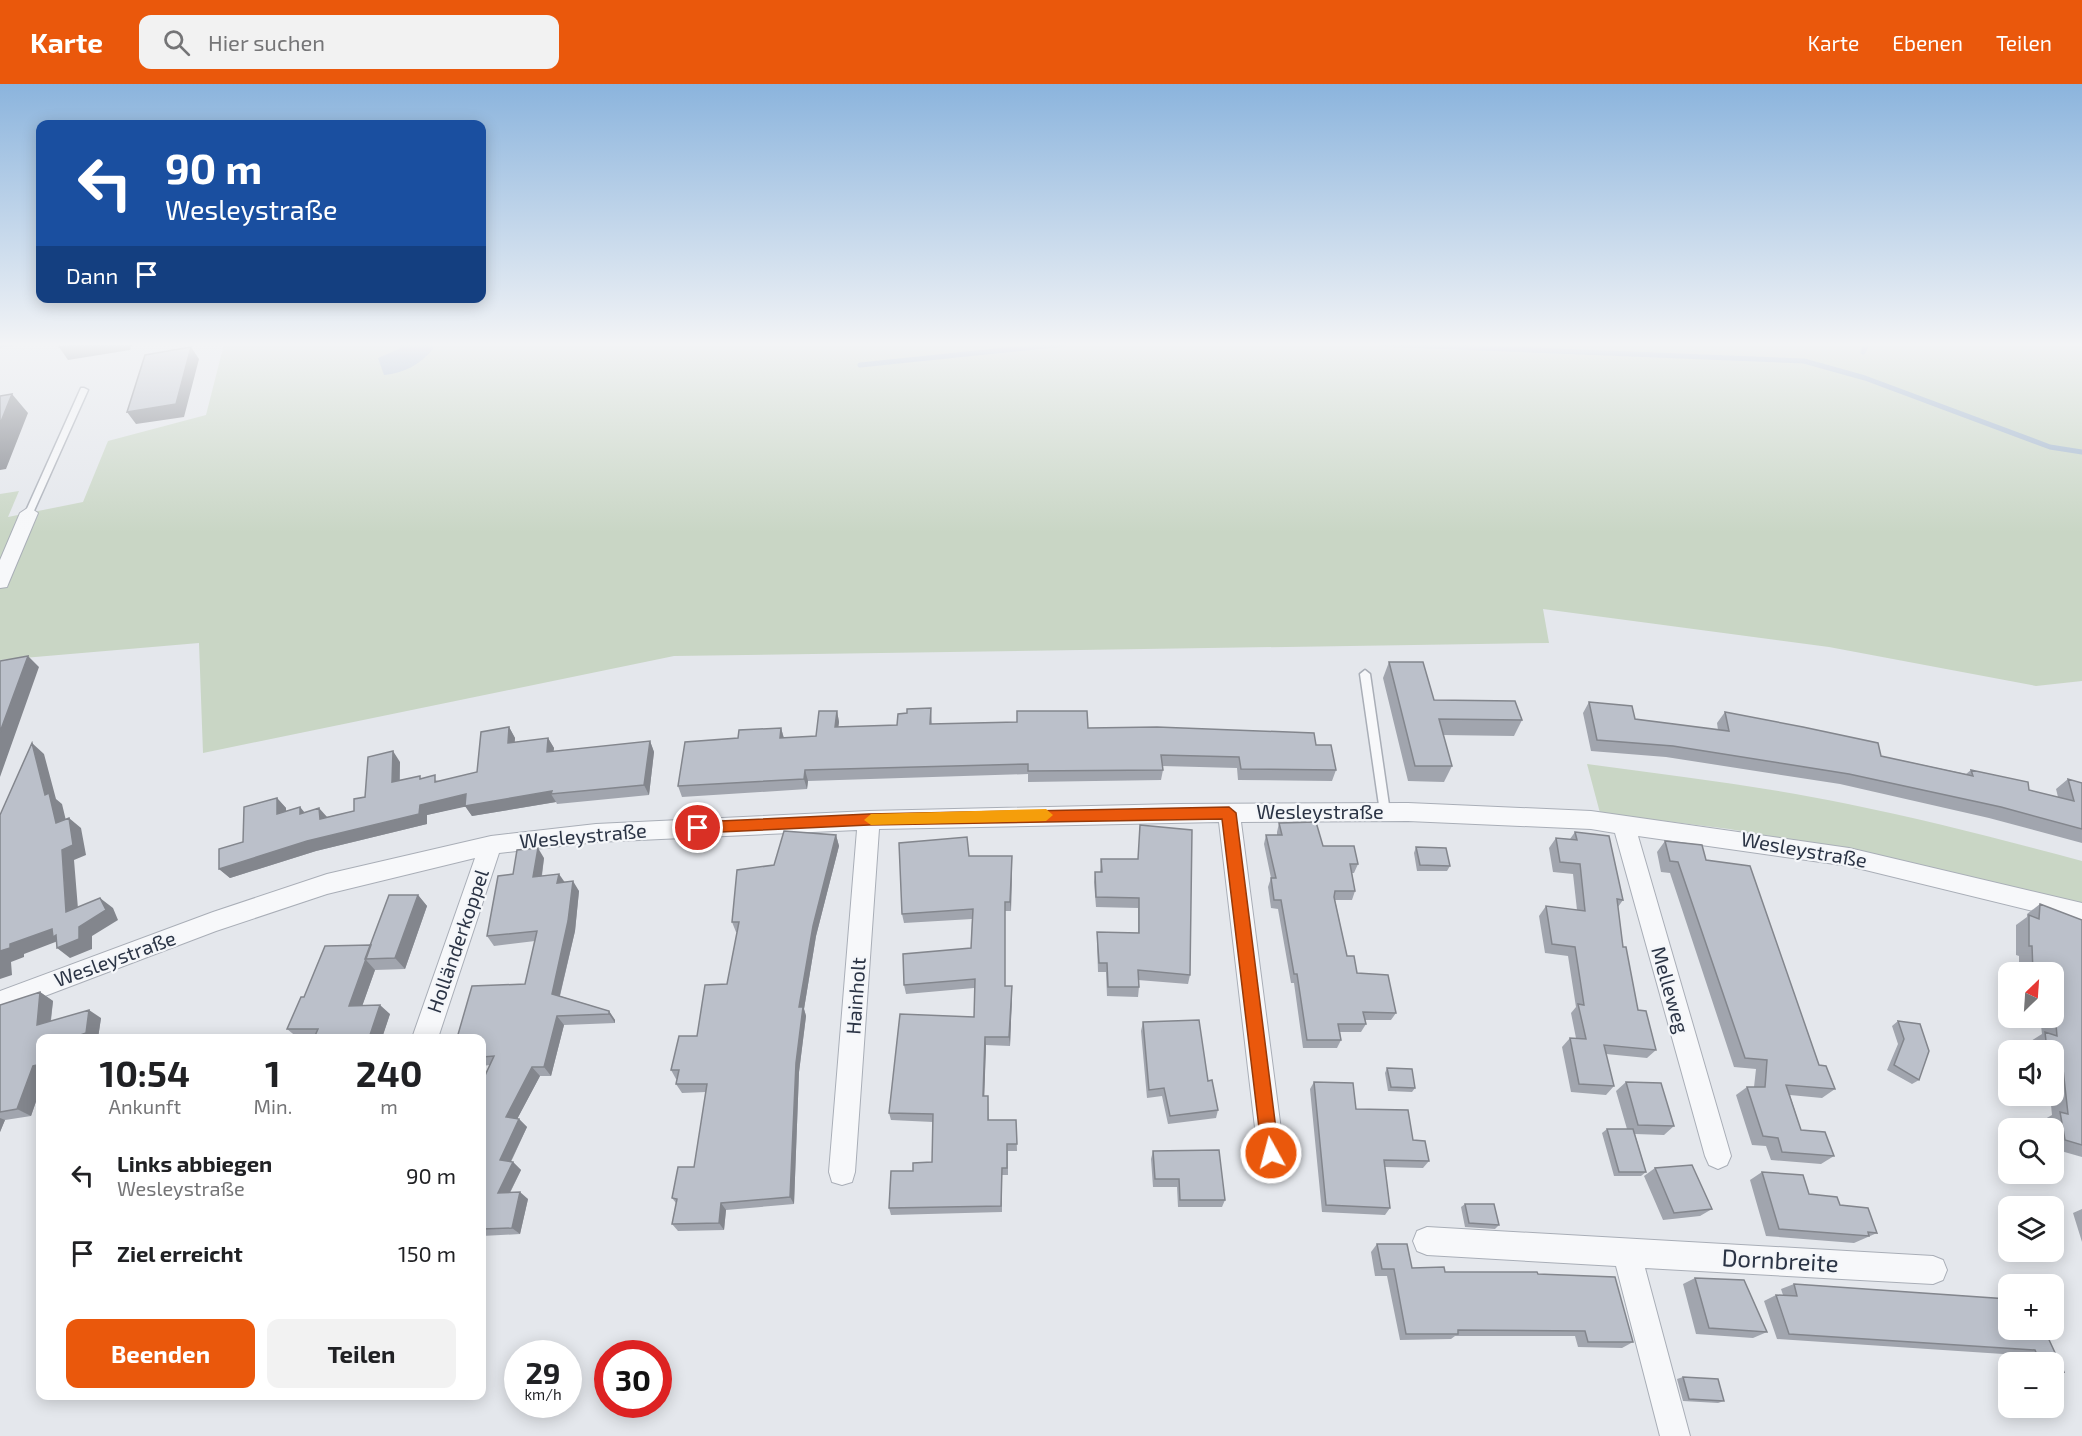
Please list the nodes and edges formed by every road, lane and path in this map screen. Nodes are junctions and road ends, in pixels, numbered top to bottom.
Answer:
1 (76, 407) edge
2 (29, 513) joint
3 (0, 582) edge
4 (1365, 674) dead end
5 (1385, 812) junction
6 (1229, 813) junction
7 (869, 820) junction
8 (1624, 824) junction
9 (491, 845) junction
10 (2082, 912) edge
11 (0, 1002) edge
12 (426, 1034) edge
13 (1271, 1153) dead end
14 (1718, 1156) dead end
15 (842, 1172) dead end
16 (1427, 1241) dead end
17 (1627, 1253) junction
18 (1933, 1270) dead end
19 (1675, 1436) edge

1 - 2 lane
2 - 3 street
4 - 5 lane
5 - 6 street, Wesleystraße
5 - 8 street, Wesleystraße
6 - 7 street, Wesleystraße
6 - 13 street
7 - 9 street, Wesleystraße
7 - 15 street, Hainholt
8 - 10 street, Wesleystraße
8 - 14 street, Melleweg
9 - 11 street, Wesleystraße
9 - 12 street, Holländerkoppel
16 - 17 street, Dornbreite
17 - 18 street, Dornbreite
17 - 19 street

